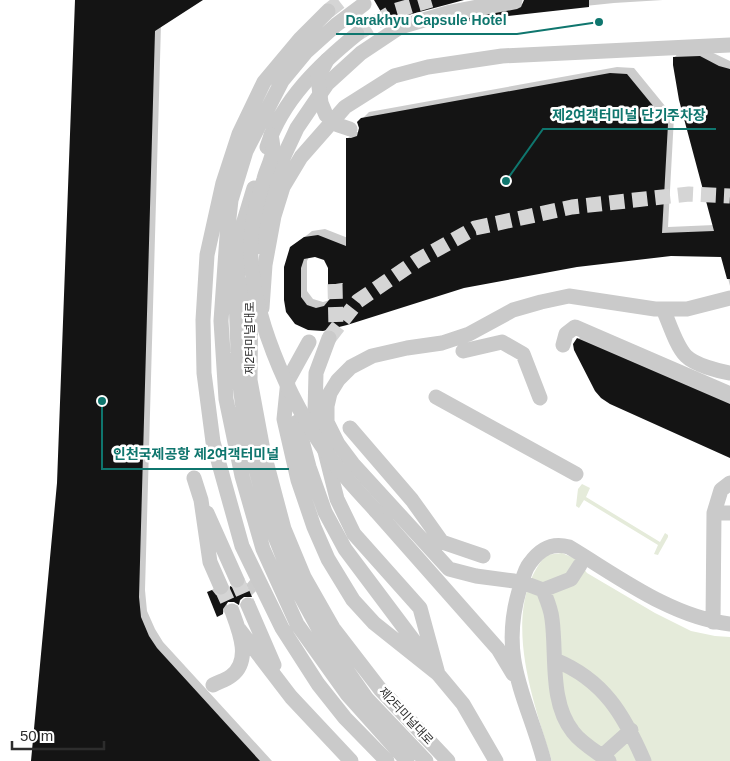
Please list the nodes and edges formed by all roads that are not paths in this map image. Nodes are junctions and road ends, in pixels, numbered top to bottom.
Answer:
1 (515, 0) edge
2 (364, 4) dead end
3 (328, 11) tunnel mouth
4 (356, 34) tunnel mouth
5 (730, 45) edge
6 (327, 60) junction
7 (350, 129) dead end
8 (271, 135) junction
9 (730, 298) edge
10 (664, 309) junction
11 (250, 322) junction
12 (329, 338) tunnel mouth
13 (309, 342) dead end
14 (563, 345) dead end
15 (462, 351) dead end
16 (730, 373) edge
17 (730, 394) edge
18 (436, 397) dead end
19 (540, 398) dead end
20 (297, 422) dead end
21 (350, 428) dead end
22 (576, 474) dead end
23 (194, 478) dead end
24 (730, 483) edge
25 (201, 500) junction
26 (714, 513) junction
27 (730, 513) edge
28 (483, 556) dead end
29 (580, 565) dead end
30 (237, 580) tunnel mouth
31 (221, 587) tunnel mouth
32 (543, 590) junction
33 (248, 605) tunnel mouth
34 (232, 611) tunnel mouth
35 (713, 622) junction
36 (730, 624) edge
37 (239, 629) junction
38 (555, 660) junction
39 (438, 674) junction
40 (518, 682) junction
41 (213, 685) dead end
42 (292, 697) junction
43 (631, 730) junction
44 (606, 758) edge
45 (351, 761) edge
46 (387, 761) edge
47 (407, 761) edge
48 (426, 761) edge
49 (448, 761) edge
50 (496, 761) edge
51 (544, 761) edge
52 (644, 761) edge

1 - 11 street, 제2터미널대로
2 - 47 street, 제2터미널대로
3 - 46 street
4 - 6 street
5 - 11 street
6 - 7 street, bridge
6 - 8 street, bridge
8 - 40 street, bridge
8 - 48 street
9 - 10 street
10 - 16 street
10 - 32 street
11 - 49 street, 제2터미널대로
12 - 39 street
13 - 39 street
14 - 17 street
15 - 19 street
18 - 22 street
20 - 39 street
21 - 28 street
23 - 25 street
24 - 26 street
25 - 30 street
25 - 31 street
26 - 27 street
26 - 35 street
29 - 32 street
32 - 38 street
33 - 42 street
34 - 37 street
35 - 36 street
35 - 40 street
37 - 41 street
37 - 42 street
38 - 43 street
38 - 44 street
39 - 50 street
40 - 51 street
42 - 45 street
43 - 44 street
43 - 52 street

